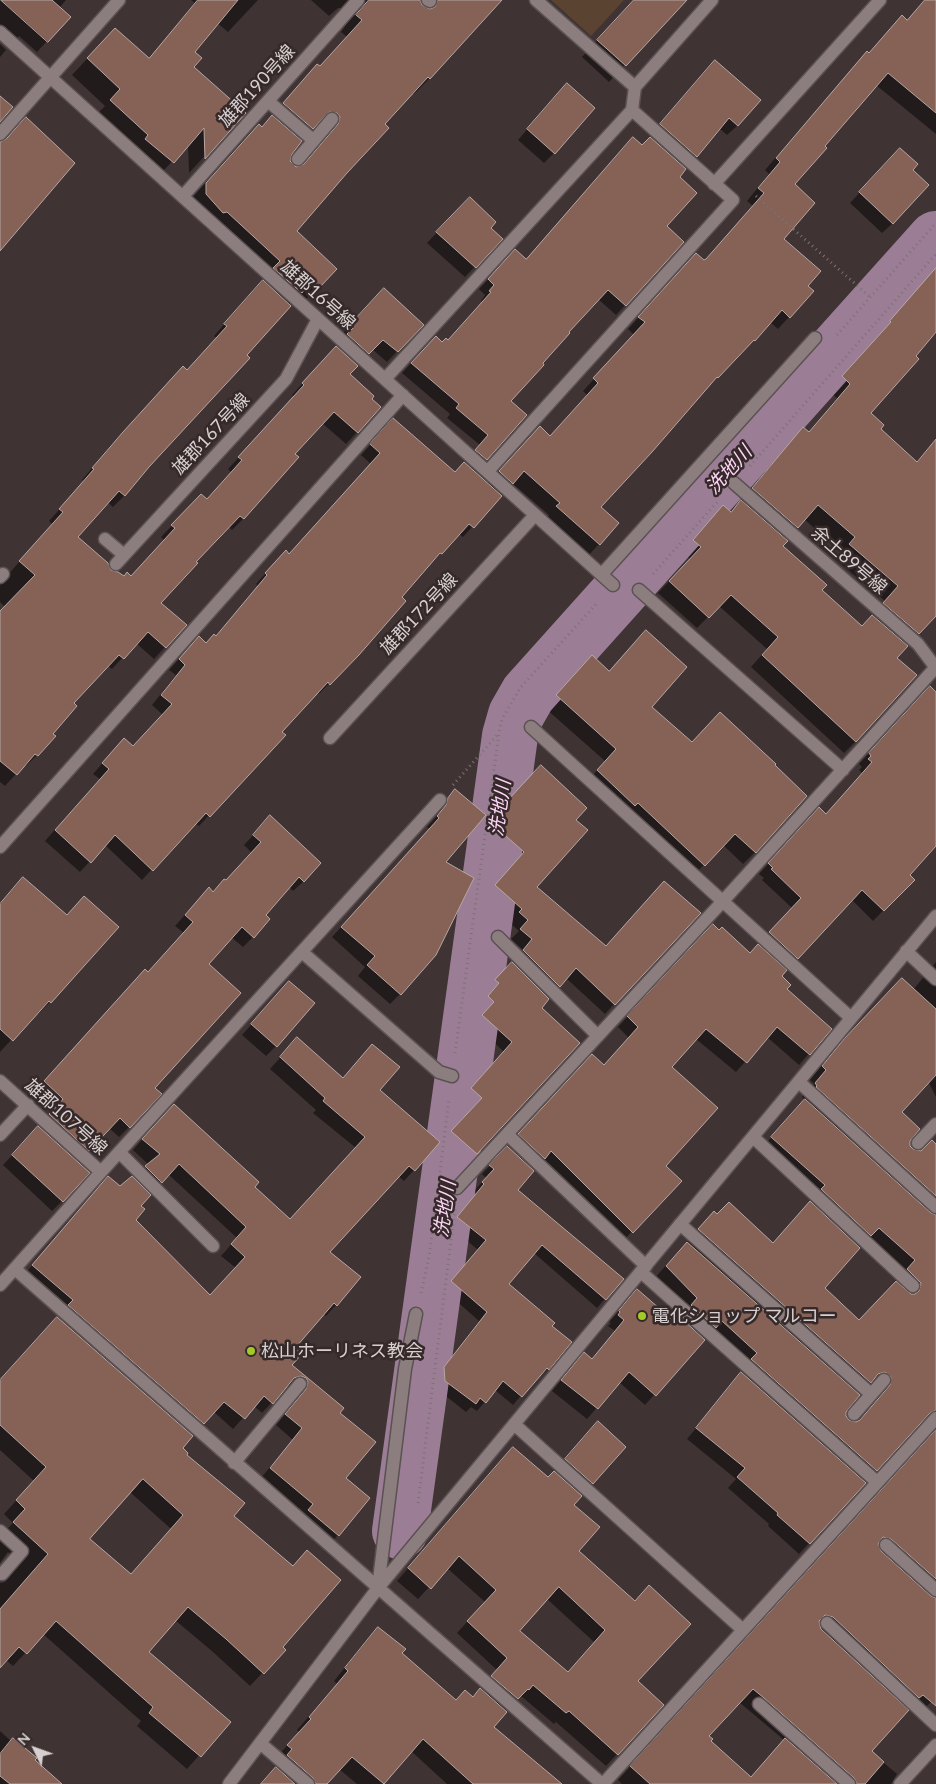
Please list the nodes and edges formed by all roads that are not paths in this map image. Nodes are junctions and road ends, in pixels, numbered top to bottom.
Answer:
1 (120, 0) edge
2 (358, 0) edge
3 (536, 0) edge
4 (712, 0) edge
5 (880, 0) edge
6 (0, 32) edge
7 (51, 77) junction
8 (635, 87) junction
9 (268, 101) junction
10 (632, 110) junction
11 (332, 118) dead end
12 (0, 134) edge
13 (313, 140) junction
14 (298, 158) dead end
15 (714, 184) junction
16 (183, 196) junction
17 (318, 319) junction
18 (815, 338) dead end
19 (385, 379) junction
20 (402, 395) junction
21 (488, 472) junction
22 (734, 483) road end
23 (535, 514) junction
24 (105, 539) dead end
25 (602, 574) junction
26 (613, 585) road end
27 (639, 590) road end
28 (936, 667) edge
29 (531, 726) dead end
30 (330, 738) dead end
31 (843, 770) junction
32 (440, 800) road end
33 (0, 847) edge
34 (724, 901) junction
35 (936, 916) edge
36 (498, 938) dead end
37 (906, 951) junction
38 (302, 952) junction
39 (936, 978) edge
40 (851, 1018) junction
41 (598, 1036) junction
42 (452, 1076) road end
43 (0, 1081) edge
44 (799, 1082) junction
45 (28, 1105) junction
46 (936, 1124) edge
47 (507, 1134) junction
48 (0, 1135) edge
49 (753, 1137) junction
50 (918, 1142) dead end
51 (119, 1152) junction
52 (101, 1172) junction
53 (457, 1188) road end
54 (936, 1207) edge
55 (680, 1224) junction
56 (213, 1246) dead end
57 (15, 1269) junction
58 (643, 1269) junction
59 (0, 1285) edge
60 (913, 1286) dead end
61 (416, 1314) road end
62 (884, 1380) dead end
63 (300, 1384) dead end
64 (871, 1394) junction
65 (854, 1414) dead end
66 (936, 1418) edge
67 (514, 1424) junction
68 (234, 1463) junction
69 (878, 1482) junction
70 (0, 1531) edge
71 (886, 1546) dead end
72 (2, 1574) dead end
73 (378, 1588) junction
74 (936, 1590) edge
75 (827, 1623) dead end
76 (743, 1630) junction
77 (759, 1704) dead end
78 (936, 1725) edge
79 (260, 1743) junction
80 (936, 1745) edge
81 (229, 1784) edge
82 (308, 1784) edge
83 (602, 1784) edge
84 (849, 1784) edge
85 (900, 1784) edge

1 - 7 street
2 - 9 street, 雄郡190号線
3 - 8 street
4 - 8 street
5 - 15 street
6 - 7 street, 雄郡16号線
7 - 12 street
7 - 16 street, 雄郡16号線
8 - 10 street
9 - 13 street
9 - 16 street, 雄郡190号線
10 - 15 street
10 - 19 street
11 - 13 street
13 - 14 street
15 - 21 street
16 - 17 street, 雄郡16号線
17 - 19 street, 雄郡16号線
17 - 24 street, 雄郡167号線
18 - 25 street
19 - 20 street, 雄郡16号線
20 - 21 street, 雄郡16号線
20 - 33 street
21 - 23 street, 雄郡16号線
22 - 28 street, 余土89号線
23 - 25 street, 雄郡16号線
23 - 30 street, 雄郡172号線
25 - 26 street, 雄郡16号線
27 - 31 street
28 - 31 street
29 - 34 street
31 - 34 street
32 - 38 street
34 - 40 street
34 - 41 street
35 - 37 street
36 - 41 street
37 - 39 street
37 - 40 street
38 - 42 street
38 - 51 street
40 - 44 street
41 - 47 street
43 - 45 street, 雄郡107号線
44 - 49 street
44 - 54 street
45 - 48 street
45 - 52 street, 雄郡107号線
46 - 50 street
47 - 53 street
47 - 58 street
49 - 55 street
49 - 60 street
51 - 52 street
51 - 56 street
52 - 57 street, 雄郡107号線
55 - 58 street
55 - 64 street
57 - 59 street, 雄郡107号線
57 - 68 street
58 - 67 street
58 - 69 street
61 - 73 street
62 - 64 street
63 - 68 street
64 - 65 street
66 - 69 street
67 - 73 street
67 - 76 street
68 - 73 street
69 - 76 street
70 - 72 street
71 - 74 street
73 - 79 street
73 - 83 street
75 - 78 street
76 - 83 street
77 - 84 street
79 - 81 street
79 - 82 street
80 - 85 street

